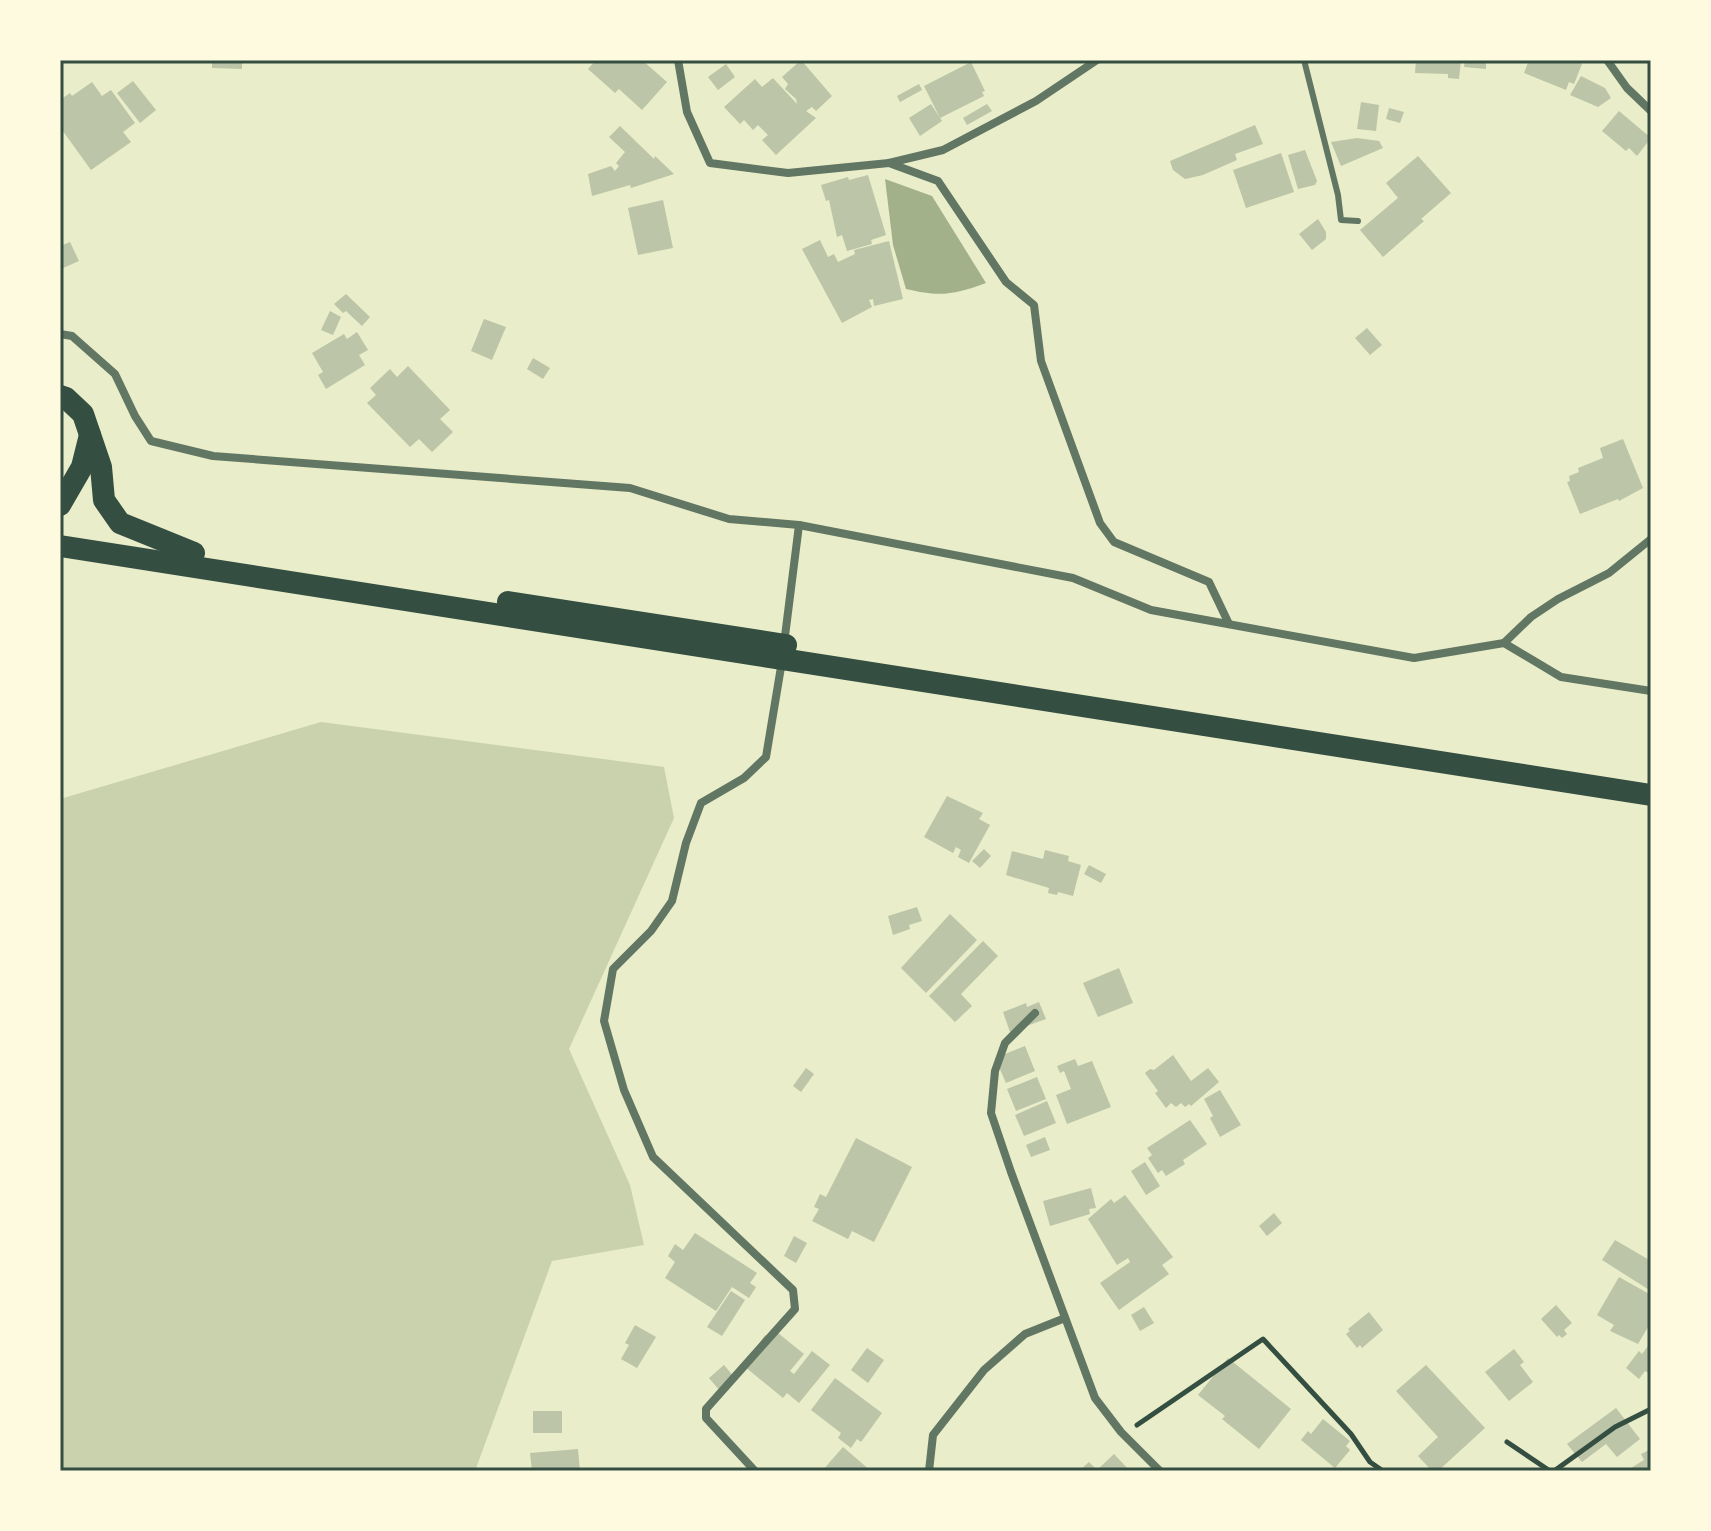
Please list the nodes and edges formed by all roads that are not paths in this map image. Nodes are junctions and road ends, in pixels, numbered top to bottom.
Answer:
1 (678, 60) edge
2 (1097, 60) edge
3 (1304, 60) edge
4 (1607, 60) edge
5 (1651, 111) edge
6 (889, 163) junction
7 (1358, 221) dead end
8 (60, 334) edge
9 (60, 396) edge
10 (91, 433) junction
11 (60, 505) edge
12 (799, 525) junction
13 (1651, 539) edge
14 (64, 545) edge
15 (194, 553) junction
16 (1229, 624) junction
17 (1504, 643) junction
18 (1651, 691) edge
19 (1651, 781) edge
20 (1651, 795) edge
21 (1035, 1013) dead end
22 (1065, 1318) junction
23 (755, 1471) edge
24 (929, 1471) edge
25 (1160, 1471) edge

1 - 6 street
2 - 6 street
3 - 7 lane
4 - 5 street
6 - 16 street
8 - 12 street
9 - 10 highway
10 - 11 highway
10 - 15 highway
12 - 16 street
12 - 23 street
13 - 17 street
14 - 15 highway
14 - 20 highway
15 - 19 highway
16 - 17 street
17 - 18 street
21 - 22 street
22 - 24 street
22 - 25 street

